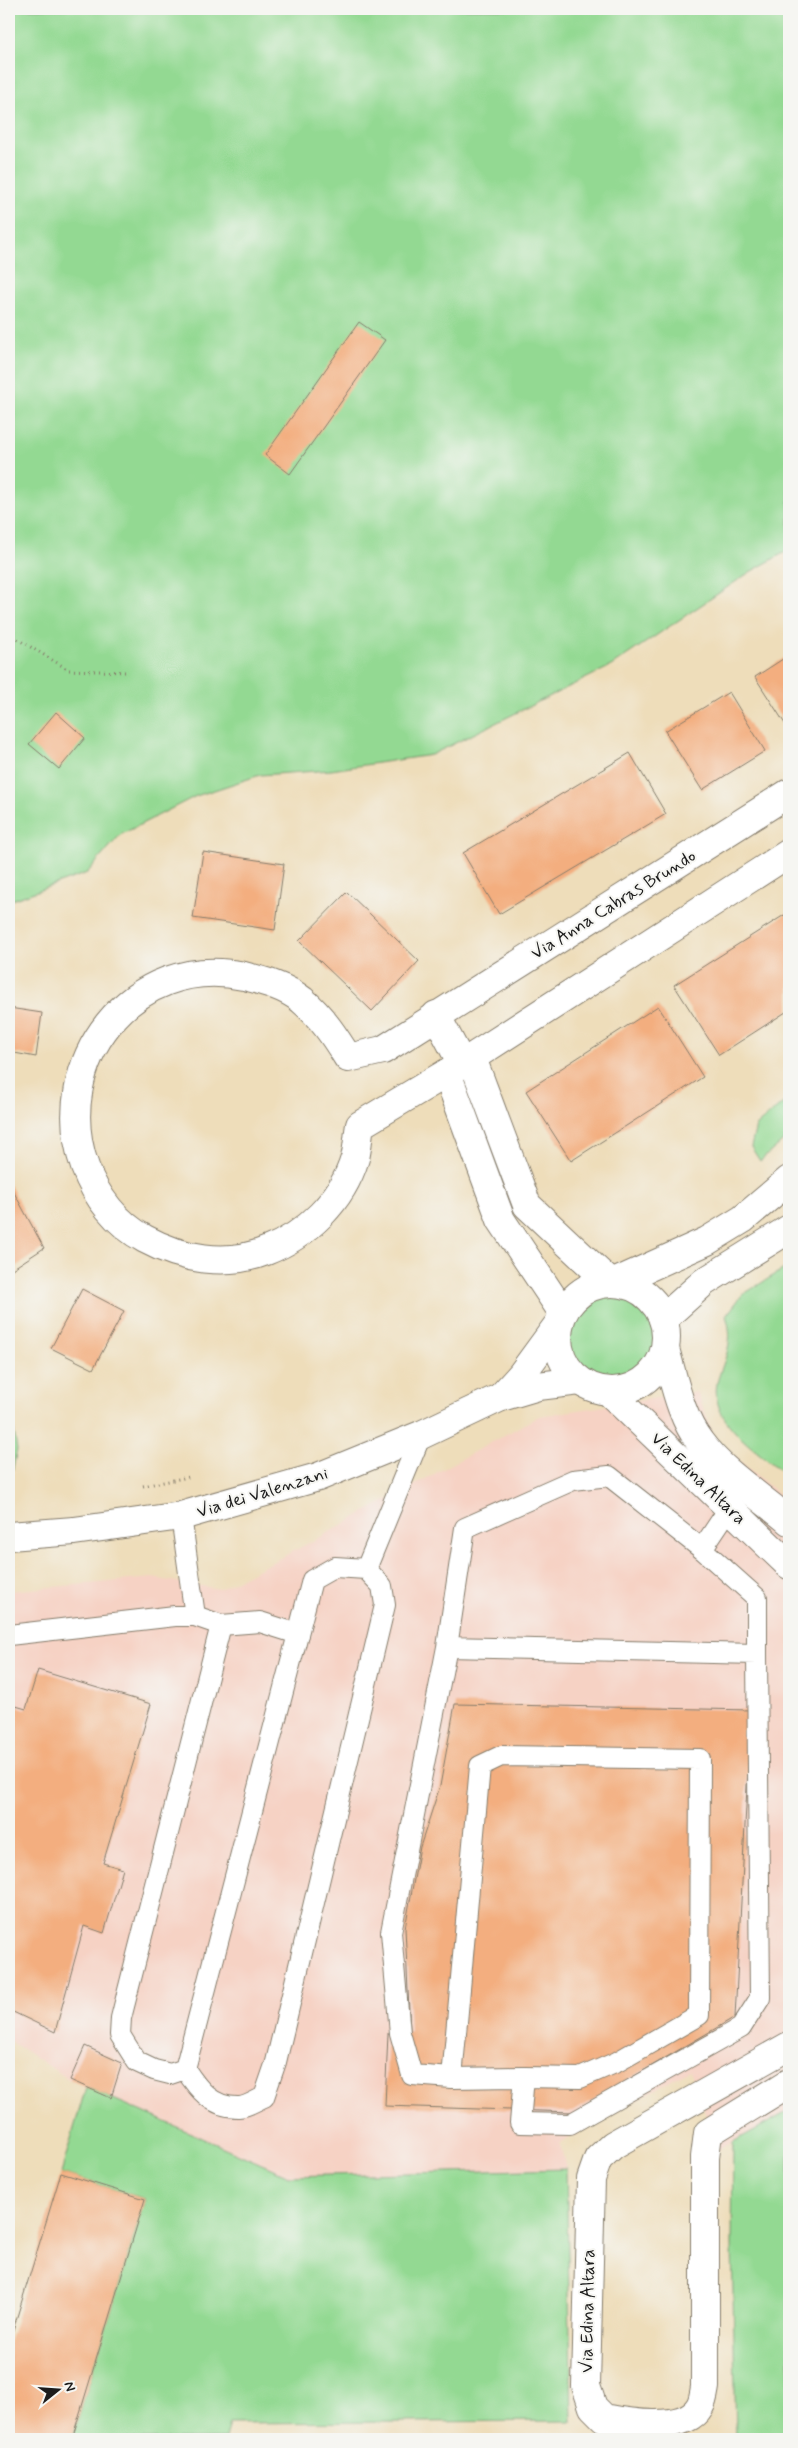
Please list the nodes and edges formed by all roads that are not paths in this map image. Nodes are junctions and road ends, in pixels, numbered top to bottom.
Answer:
1 (789, 793) edge
2 (789, 853) edge
3 (436, 1014) junction
4 (460, 1065) junction
5 (789, 1180) edge
6 (789, 1229) edge
7 (611, 1283) junction
8 (561, 1318) junction
9 (663, 1319) junction
10 (665, 1349) junction
11 (580, 1382) junction
12 (609, 1392) junction
13 (501, 1397) junction
14 (421, 1436) junction
15 (730, 1507) junction
16 (181, 1516) junction
17 (789, 1521) edge
18 (9, 1536) edge
19 (702, 1550) junction
20 (789, 1565) edge
21 (366, 1569) junction
22 (195, 1616) junction
23 (221, 1625) junction
24 (298, 1634) junction
25 (9, 1635) edge
26 (447, 1647) junction
27 (757, 1654) junction
28 (789, 2046) edge
29 (185, 2068) junction
30 (524, 2077) junction
31 (452, 2078) junction
32 (789, 2083) edge

1 - 3 main road, Via Anna Cabras Brundo
2 - 4 main road
3 - 4 main road
3 - 4 main road, Via Anna Cabras Brundo
4 - 7 main road
4 - 8 main road
5 - 7 main road
6 - 9 main road
7 - 8 main road, Via dei Valenzani
7 - 9 main road, Via dei Valenzani
8 - 11 main road
8 - 13 main road, Via dei Valenzani
9 - 10 main road, Via dei Valenzani
10 - 12 main road, Via dei Valenzani
10 - 17 main road, Via Edina Altara
11 - 12 main road, Via dei Valenzani
11 - 13 main road, Via dei Valenzani
12 - 15 main road, Via Edina Altara
13 - 14 main road, Via dei Valenzani
14 - 16 main road, Via dei Valenzani
14 - 21 lane
15 - 19 lane
15 - 20 main road, Via Edina Altara
16 - 18 main road, Via dei Valenzani
16 - 22 lane
19 - 26 lane
19 - 27 lane
21 - 24 lane
21 - 29 lane
22 - 23 lane
22 - 25 lane
23 - 24 lane
23 - 29 lane
24 - 29 lane
26 - 27 lane
26 - 31 lane
27 - 30 lane
28 - 32 main road, Via Edina Altara
30 - 31 lane
30 - 31 lane

